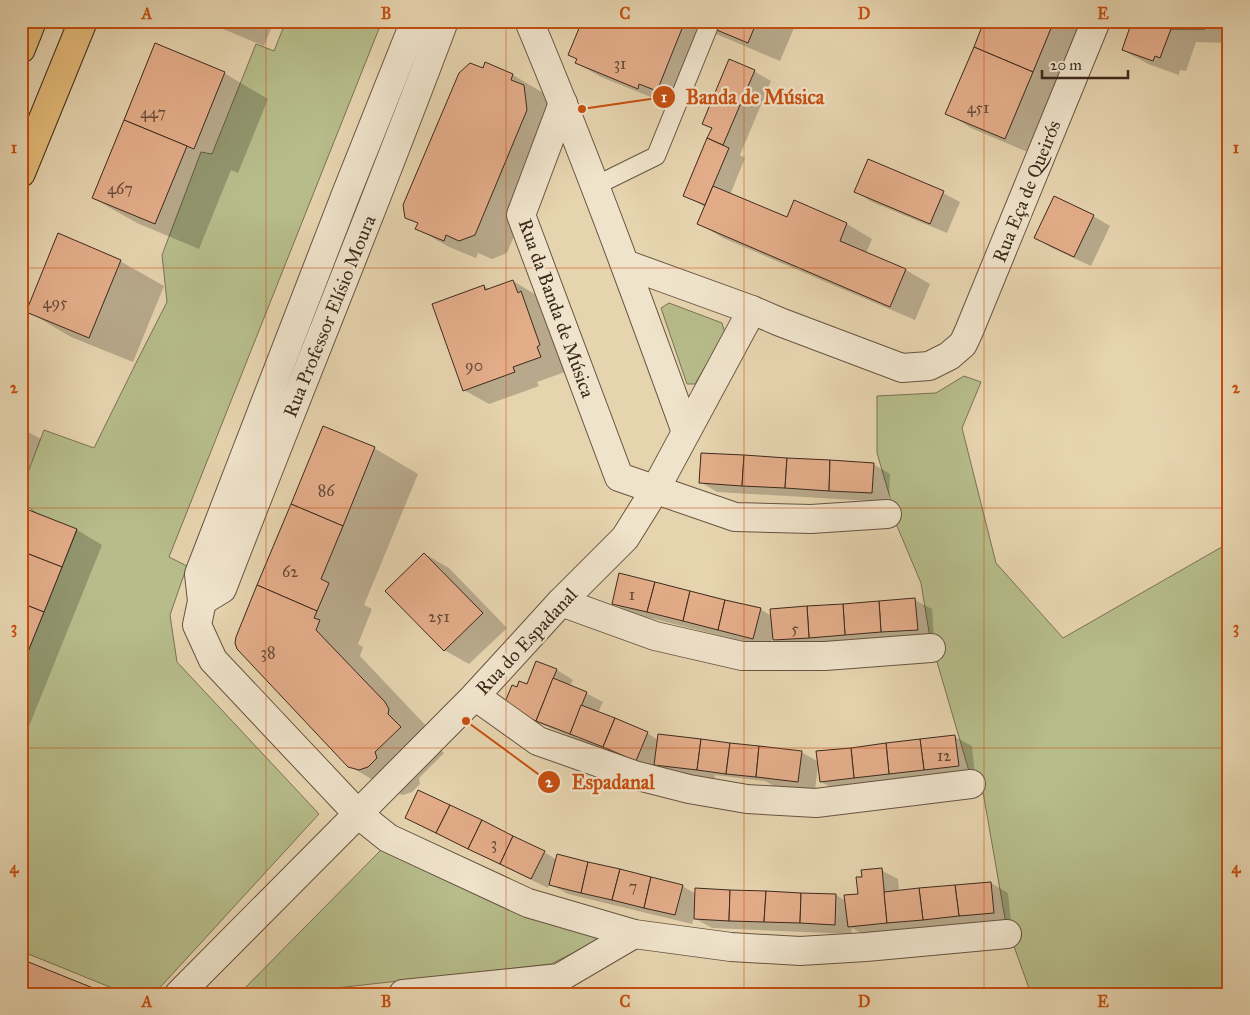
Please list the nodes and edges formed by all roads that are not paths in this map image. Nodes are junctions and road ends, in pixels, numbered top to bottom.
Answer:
1 (32, 21) edge
2 (82, 21) edge
3 (415, 21) edge
4 (444, 21) edge
5 (529, 21) edge
6 (1096, 21) edge
7 (708, 28) dead end
8 (21, 49) edge
9 (563, 103) junction
10 (21, 173) edge
11 (595, 186) junction
12 (626, 264) junction
13 (752, 310) junction
14 (686, 432) junction
15 (655, 490) junction
16 (887, 514) dead end
17 (202, 601) junction
18 (561, 602) junction
19 (931, 648) dead end
20 (475, 696) junction
21 (971, 784) dead end
22 (358, 814) junction
23 (634, 934) junction
24 (1007, 934) dead end
25 (179, 994) edge
26 (402, 994) edge

1 - 8 main road
2 - 10 main road
3 - 17 street, Rua Professor Elísio Moura
4 - 17 street, Rua Professor Elísio Moura
5 - 9 street
6 - 13 street, Rua Eça de Queirós
7 - 11 lane
9 - 11 street
9 - 15 street, Rua da Banda de Música
11 - 12 street
12 - 13 street
12 - 14 street
13 - 14 street, Rua do Espadanal
14 - 15 street, Rua do Espadanal
15 - 16 street, Rua da Banda de Música
15 - 18 street, Rua do Espadanal
17 - 22 street, Rua Professor Elísio Moura
18 - 19 street
18 - 20 street, Rua do Espadanal
20 - 21 street
20 - 22 street, Rua do Espadanal
22 - 23 street, Rua Professor Elísio Moura
22 - 25 street, Rua do Espadanal
23 - 24 street, Rua Professor Elísio Moura
23 - 26 street

